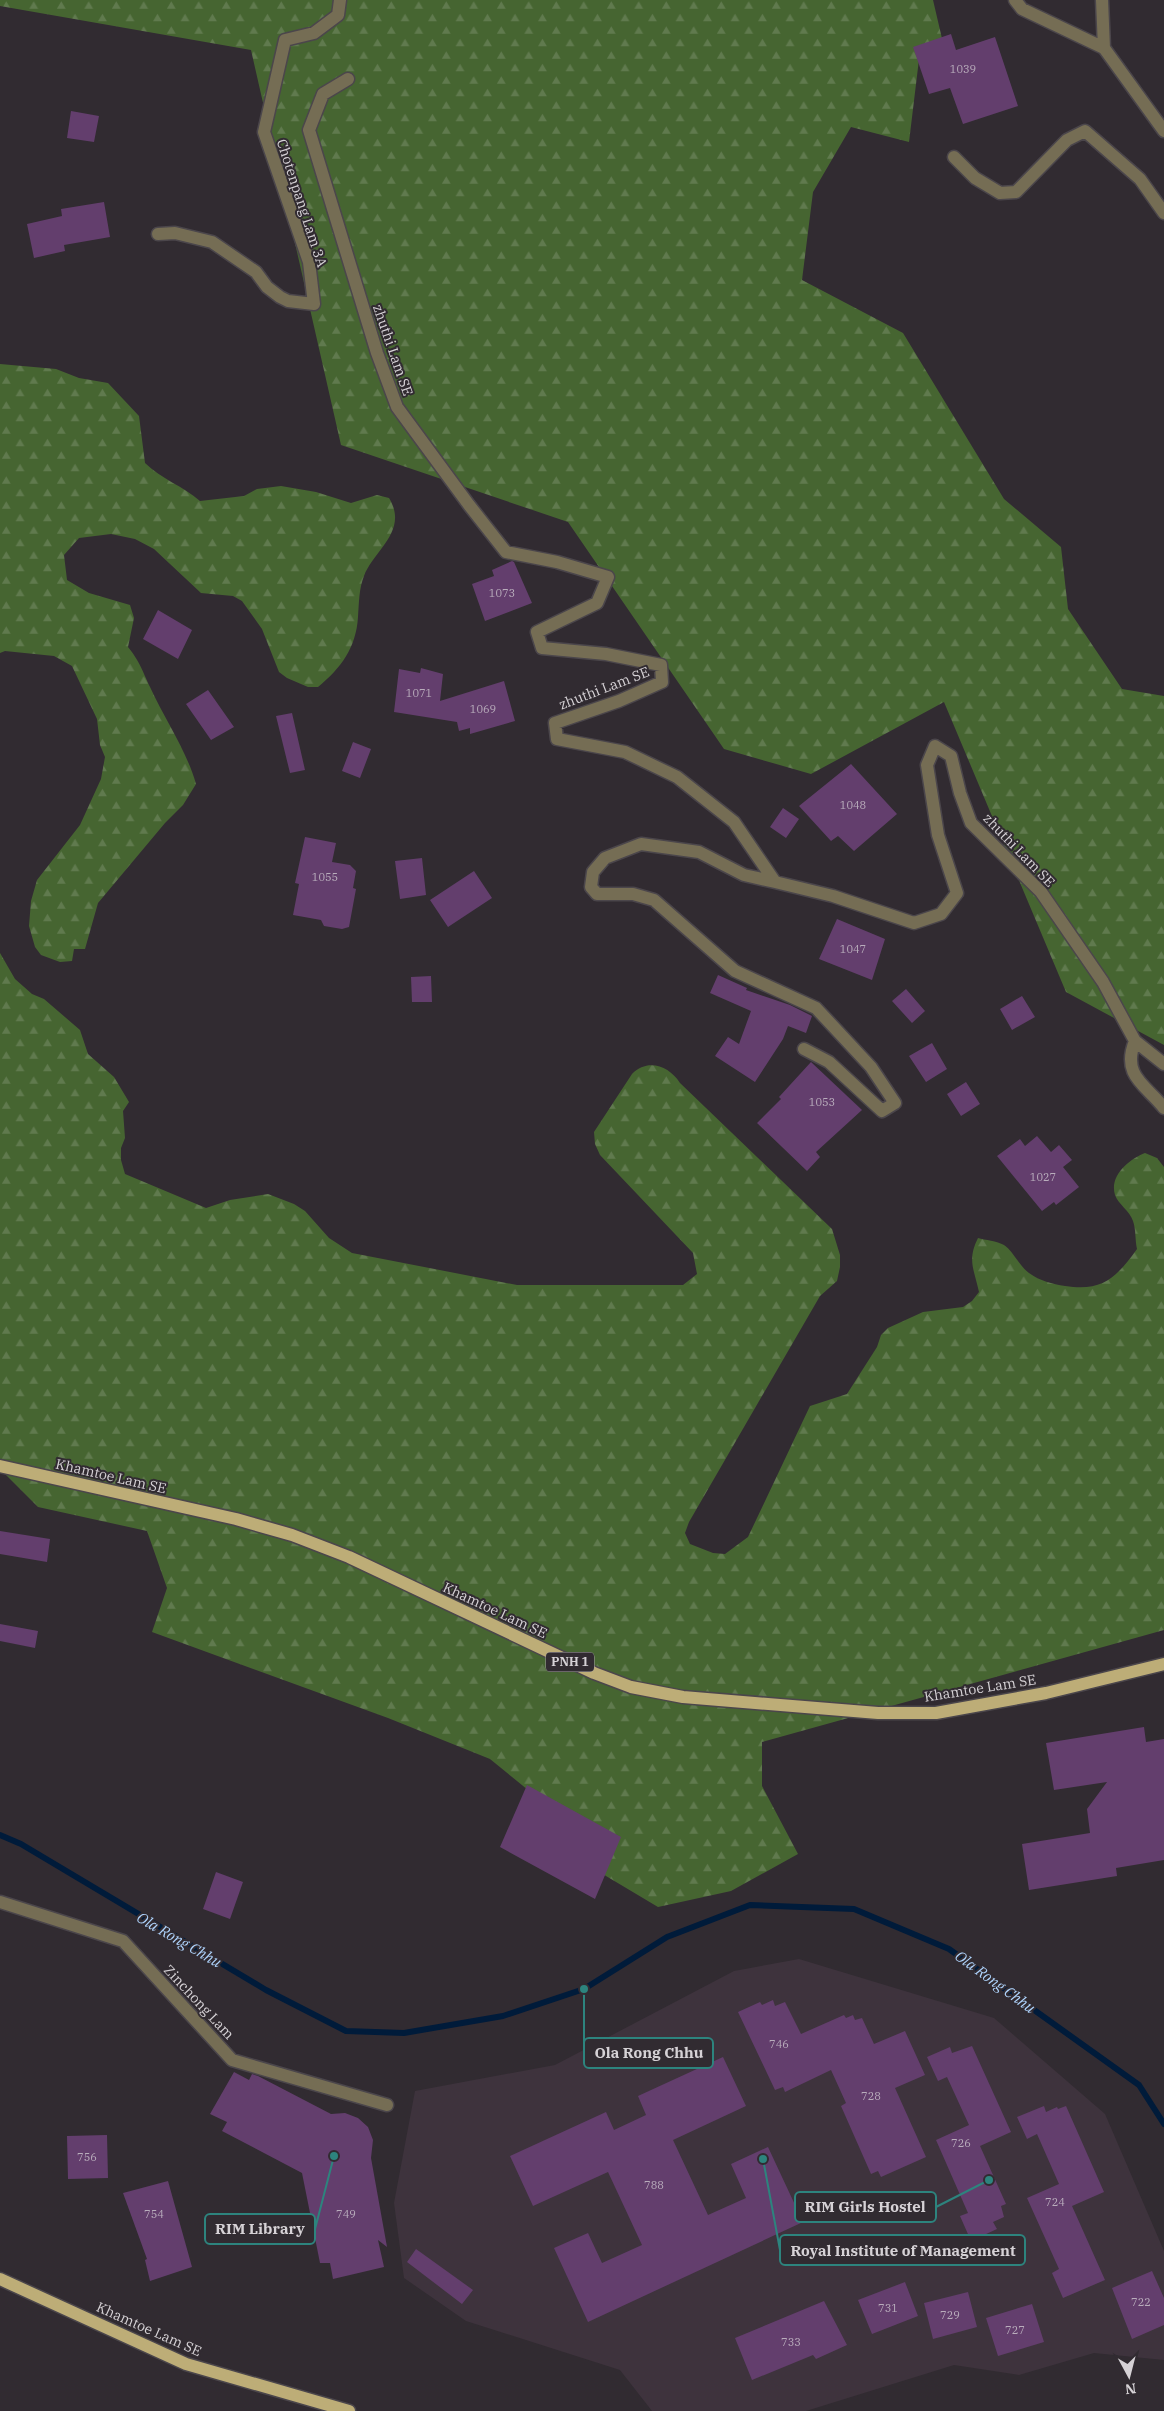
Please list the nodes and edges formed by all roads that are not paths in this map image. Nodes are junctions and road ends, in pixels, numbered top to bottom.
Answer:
1 (340, 0) edge
2 (1015, 0) edge
3 (1102, 0) edge
4 (1104, 48) junction
5 (348, 78) dead end
6 (1164, 131) edge
7 (954, 156) dead end
8 (1164, 213) edge
9 (158, 234) dead end
10 (775, 882) junction
11 (1135, 1041) junction
12 (804, 1049) dead end
13 (1164, 1064) edge
14 (1164, 1108) edge
15 (0, 1466) edge
16 (1164, 1664) edge
17 (0, 1902) edge
18 (387, 2105) dead end
19 (0, 2279) edge
20 (349, 2411) edge

1 - 9 street, Chotenpang Lam 3A
2 - 4 street
3 - 4 street
4 - 6 street
5 - 10 street, zhuthi Lam SE
7 - 8 street
10 - 11 street, zhuthi Lam SE
10 - 12 street
11 - 13 street, zhuthi Lam SE
11 - 14 street
15 - 16 main road, Khamtoe Lam SE / PNH 1
17 - 18 street, Zinchong Lam
19 - 20 main road, Khamtoe Lam SE

